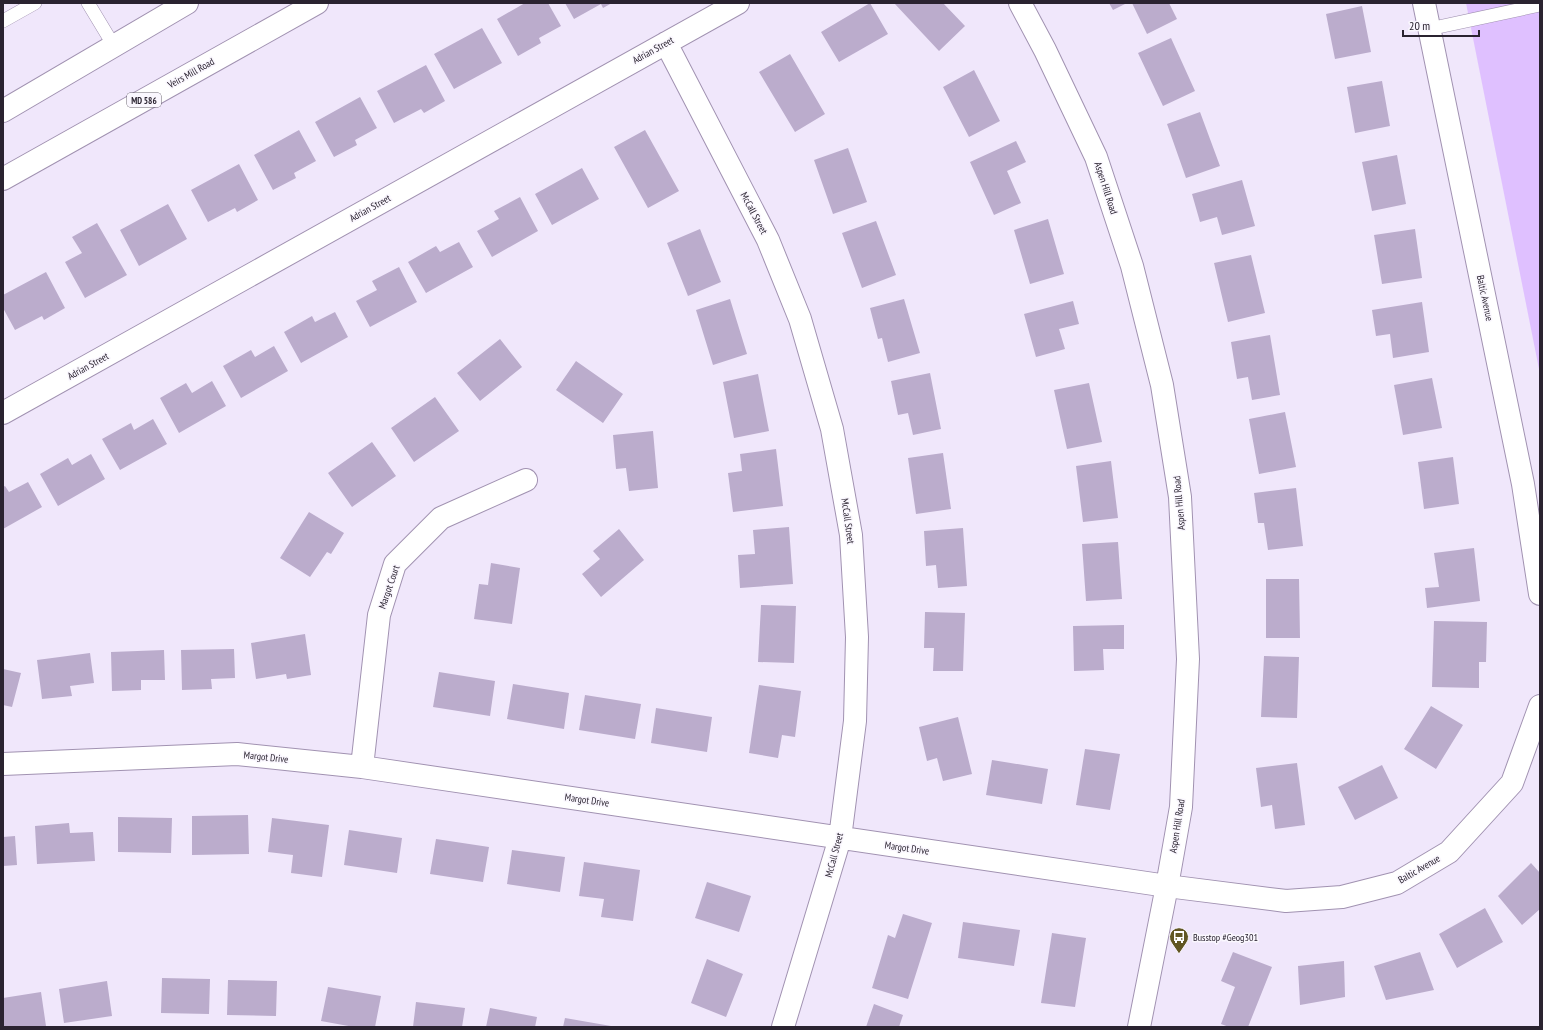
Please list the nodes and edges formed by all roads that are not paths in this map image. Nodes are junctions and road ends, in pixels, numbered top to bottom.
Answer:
1 (35, 3) edge
2 (88, 3) edge
3 (187, 3) edge
4 (317, 3) edge
5 (738, 3) edge
6 (1020, 3) edge
7 (1424, 3) edge
8 (1540, 5) edge
9 (3, 21) edge
10 (1430, 29) junction
11 (666, 43) junction
12 (114, 46) junction
13 (3, 111) edge
14 (3, 179) edge
15 (3, 413) edge
16 (526, 480) dead end
17 (1540, 594) edge
18 (1540, 706) edge
19 (3, 764) edge
20 (362, 767) junction
21 (840, 838) junction
22 (1167, 886) junction
23 (783, 1027) edge
24 (1139, 1027) edge

1 - 9 lane
2 - 12 lane
3 - 12 street
4 - 14 street, Veirs Mill Road / MD 586
5 - 11 street, Adrian Street
6 - 22 street, Aspen Hill Road
7 - 10 street, Baltic Avenue
8 - 10 lane
10 - 17 street, Baltic Avenue
11 - 15 street, Adrian Street
11 - 21 street, McCall Street
12 - 13 street
16 - 20 street, Margot Court
18 - 22 street, Baltic Avenue
19 - 20 street, Margot Drive
20 - 21 street, Margot Drive
21 - 22 street, Margot Drive
21 - 23 street, McCall Street
22 - 24 street, Aspen Hill Road

